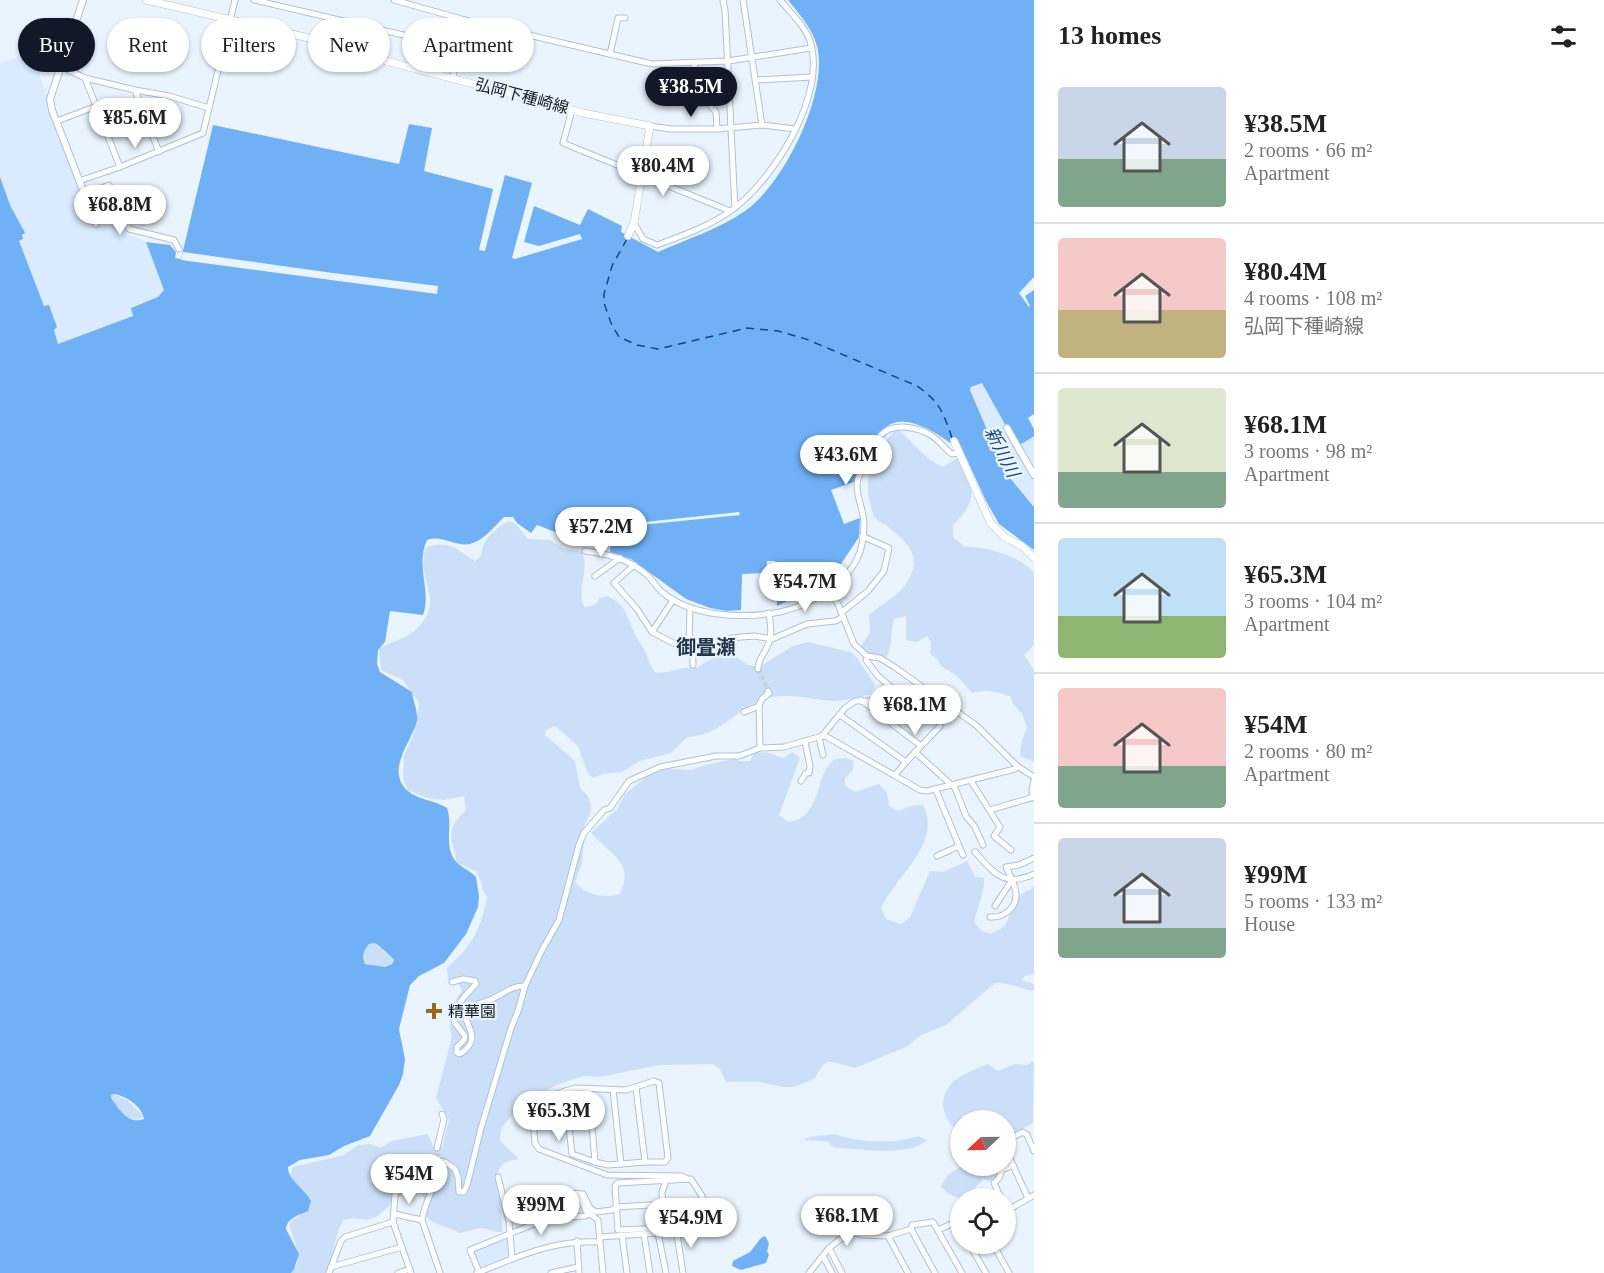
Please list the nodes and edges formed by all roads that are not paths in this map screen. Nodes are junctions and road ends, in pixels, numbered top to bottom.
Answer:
1 (83, 0) edge
2 (147, 0) edge
3 (235, 0) edge
4 (255, 0) edge
5 (394, 0) edge
6 (723, 0) edge
7 (743, 0) edge
8 (780, 0) edge
9 (77, 18) edge
10 (223, 18) edge
11 (231, 18) edge
12 (458, 18) edge
13 (625, 18) dead end
14 (296, 35) edge
15 (402, 35) edge
16 (534, 36) edge
17 (811, 48) junction
18 (610, 54) junction
19 (753, 57) junction
20 (728, 61) junction
21 (694, 63) junction
22 (58, 72) edge
23 (72, 72) edge
24 (218, 72) edge
25 (454, 72) edge
26 (453, 77) junction
27 (812, 77) junction
28 (85, 78) junction
29 (756, 80) junction
30 (135, 90) junction
31 (97, 106) junction
32 (209, 108) junction
33 (572, 110) junction
34 (57, 121) junction
35 (762, 125) junction
36 (650, 126) junction
37 (717, 129) junction
38 (730, 129) junction
39 (795, 129) junction
40 (159, 152) junction
41 (120, 167) junction
42 (641, 176) junction
43 (79, 181) junction
44 (84, 195) junction
45 (732, 209) junction
46 (96, 224) dead end
47 (634, 224) junction
48 (628, 236) dead end
49 (179, 249) dead end
50 (1007, 428) dead end
51 (954, 441) dead end
52 (959, 453) junction
53 (1034, 475) edge
54 (862, 536) junction
55 (585, 551) dead end
56 (620, 558) junction
57 (1034, 558) edge
58 (610, 566) junction
59 (634, 566) junction
60 (595, 576) dead end
61 (620, 578) junction
62 (828, 589) junction
63 (673, 600) junction
64 (690, 608) junction
65 (769, 613) junction
66 (842, 615) junction
67 (652, 632) junction
68 (770, 638) junction
69 (690, 643) junction
70 (866, 660) dead end
71 (693, 665) dead end
72 (758, 669) dead end
73 (926, 690) junction
74 (768, 691) dead end
75 (896, 693) junction
76 (861, 700) junction
77 (759, 706) junction
78 (919, 711) dead end
79 (744, 712) dead end
80 (840, 715) junction
81 (940, 726) dead end
82 (821, 737) junction
83 (805, 742) junction
84 (921, 746) junction
85 (760, 748) junction
86 (915, 753) junction
87 (824, 755) dead end
88 (906, 762) junction
89 (1017, 766) junction
90 (895, 775) junction
91 (1034, 778) edge
92 (801, 781) dead end
93 (971, 781) junction
94 (953, 786) junction
95 (936, 790) junction
96 (1034, 798) edge
97 (990, 810) junction
98 (983, 845) dead end
99 (959, 846) junction
100 (1011, 850) dead end
101 (975, 852) dead end
102 (963, 855) dead end
103 (937, 856) dead end
104 (1034, 858) edge
105 (1034, 874) edge
106 (1012, 880) junction
107 (995, 906) dead end
108 (990, 916) dead end
109 (452, 982) dead end
110 (525, 986) junction
111 (589, 1088) junction
112 (636, 1088) junction
113 (614, 1090) junction
114 (565, 1091) junction
115 (442, 1114) dead end
116 (1016, 1136) edge
117 (437, 1148) tunnel mouth
118 (1034, 1151) edge
119 (595, 1162) junction
120 (645, 1162) junction
121 (621, 1164) junction
122 (1016, 1170) edge
123 (436, 1174) tunnel mouth
124 (498, 1177) dead end
125 (687, 1179) junction
126 (666, 1181) junction
127 (579, 1195) junction
128 (1031, 1197) edge
129 (702, 1202) junction
130 (662, 1204) junction
131 (1016, 1204) edge
132 (616, 1207) junction
133 (506, 1209) junction
134 (394, 1214) junction
135 (589, 1214) junction
136 (422, 1220) junction
137 (393, 1222) junction
138 (950, 1225) edge
139 (664, 1228) junction
140 (676, 1228) junction
141 (911, 1229) junction
142 (938, 1230) junction
143 (510, 1234) junction
144 (644, 1234) junction
145 (622, 1235) junction
146 (888, 1236) junction
147 (600, 1239) junction
148 (577, 1241) junction
149 (402, 1247) junction
150 (829, 1248) junction
151 (975, 1254) edge
152 (999, 1254) edge
153 (822, 1256) junction
154 (512, 1258) junction
155 (330, 1270) edge
156 (578, 1270) edge
157 (410, 1271) edge
158 (478, 1272) edge
159 (398, 1273) edge
160 (440, 1273) edge
161 (551, 1273) edge
162 (603, 1273) edge
163 (627, 1273) edge
164 (650, 1273) edge
165 (666, 1273) edge
166 (683, 1273) edge
167 (809, 1273) edge
168 (832, 1273) edge
169 (842, 1273) edge
170 (908, 1273) edge
171 (935, 1273) edge
172 (962, 1273) edge
173 (986, 1273) edge
174 (1010, 1273) edge

1 - 9 street
2 - 10 main road, 弘岡下種崎線
3 - 11 street
4 - 15 street
5 - 12 street
6 - 20 street
7 - 19 street
8 - 17 street
13 - 18 street
14 - 26 main road, 弘岡下種崎線
16 - 18 street
17 - 19 street
17 - 27 street
18 - 21 street
19 - 20 street
19 - 29 street
20 - 21 street
20 - 38 street
21 - 37 street
22 - 34 street
23 - 28 street
24 - 32 street
25 - 26 street
26 - 33 main road, 弘岡下種崎線
27 - 29 street
27 - 39 street
28 - 30 street
28 - 31 street
29 - 35 street
30 - 32 street
30 - 40 street
31 - 34 street
31 - 41 street
32 - 40 street
33 - 36 main road, 弘岡下種崎線
33 - 42 street
34 - 43 street
35 - 38 street
35 - 39 street
36 - 37 street
36 - 42 main road
37 - 38 street
38 - 45 street
39 - 45 street
40 - 41 street
41 - 43 street
42 - 45 street
42 - 47 main road
43 - 44 street
44 - 46 street
44 - 49 street
45 - 47 street
47 - 48 main road
50 - 53 street
51 - 52 main road
52 - 54 street
52 - 57 main road
54 - 62 street
54 - 66 street
55 - 56 street
56 - 58 street
56 - 59 street
58 - 60 street
58 - 61 street
59 - 61 street
59 - 63 street
61 - 67 street
62 - 65 street
62 - 66 street
63 - 64 street
63 - 67 street
64 - 65 street
64 - 69 street
65 - 68 street
66 - 68 street
66 - 73 street
67 - 69 street
68 - 69 street
68 - 72 street
69 - 71 street
70 - 75 street
73 - 75 street
73 - 89 street
74 - 77 street
75 - 76 street
75 - 78 street
76 - 80 street
76 - 84 street
77 - 79 street
77 - 85 street
80 - 82 street
80 - 88 street
81 - 84 street
82 - 83 street
82 - 87 street
82 - 90 street
83 - 85 street
83 - 92 street
84 - 86 street
85 - 110 street
86 - 88 street
86 - 94 street
88 - 90 street
89 - 91 street
89 - 93 street
90 - 95 street
91 - 96 street
93 - 94 street
93 - 97 street
94 - 95 street
94 - 98 street
95 - 99 street
96 - 97 street
97 - 100 street
99 - 102 street
99 - 103 street
101 - 106 street
104 - 106 street
105 - 106 street
106 - 107 street
106 - 108 street
109 - 110 street
110 - 134 street
111 - 113 street
111 - 114 street
111 - 119 street
112 - 113 street
112 - 120 street
112 - 120 street
113 - 121 street
114 - 119 street
114 - 125 street
115 - 117 street
116 - 118 street
119 - 121 street
120 - 121 street
122 - 128 street
123 - 136 street
124 - 133 street
125 - 126 street
125 - 129 street
126 - 130 street
126 - 132 street
127 - 132 street
127 - 133 street
127 - 135 street
128 - 131 street
129 - 130 street
129 - 140 street
130 - 132 street
130 - 139 street
132 - 139 street
133 - 143 street
134 - 136 street
134 - 137 street
135 - 143 street
135 - 147 street
136 - 160 street
137 - 149 street
137 - 155 street
138 - 142 street
139 - 140 street
140 - 166 street
141 - 142 street
141 - 146 street
141 - 171 street
142 - 172 street
143 - 154 street
143 - 158 street
144 - 145 street
144 - 164 street
144 - 165 street
145 - 147 street
145 - 163 street
146 - 150 street
146 - 170 street
147 - 148 street
147 - 162 street
148 - 154 street
148 - 156 street
149 - 155 street
149 - 157 street
150 - 153 street
150 - 169 street
151 - 173 street
152 - 174 street
153 - 167 street
153 - 168 street
154 - 158 street
156 - 161 street
157 - 159 street

